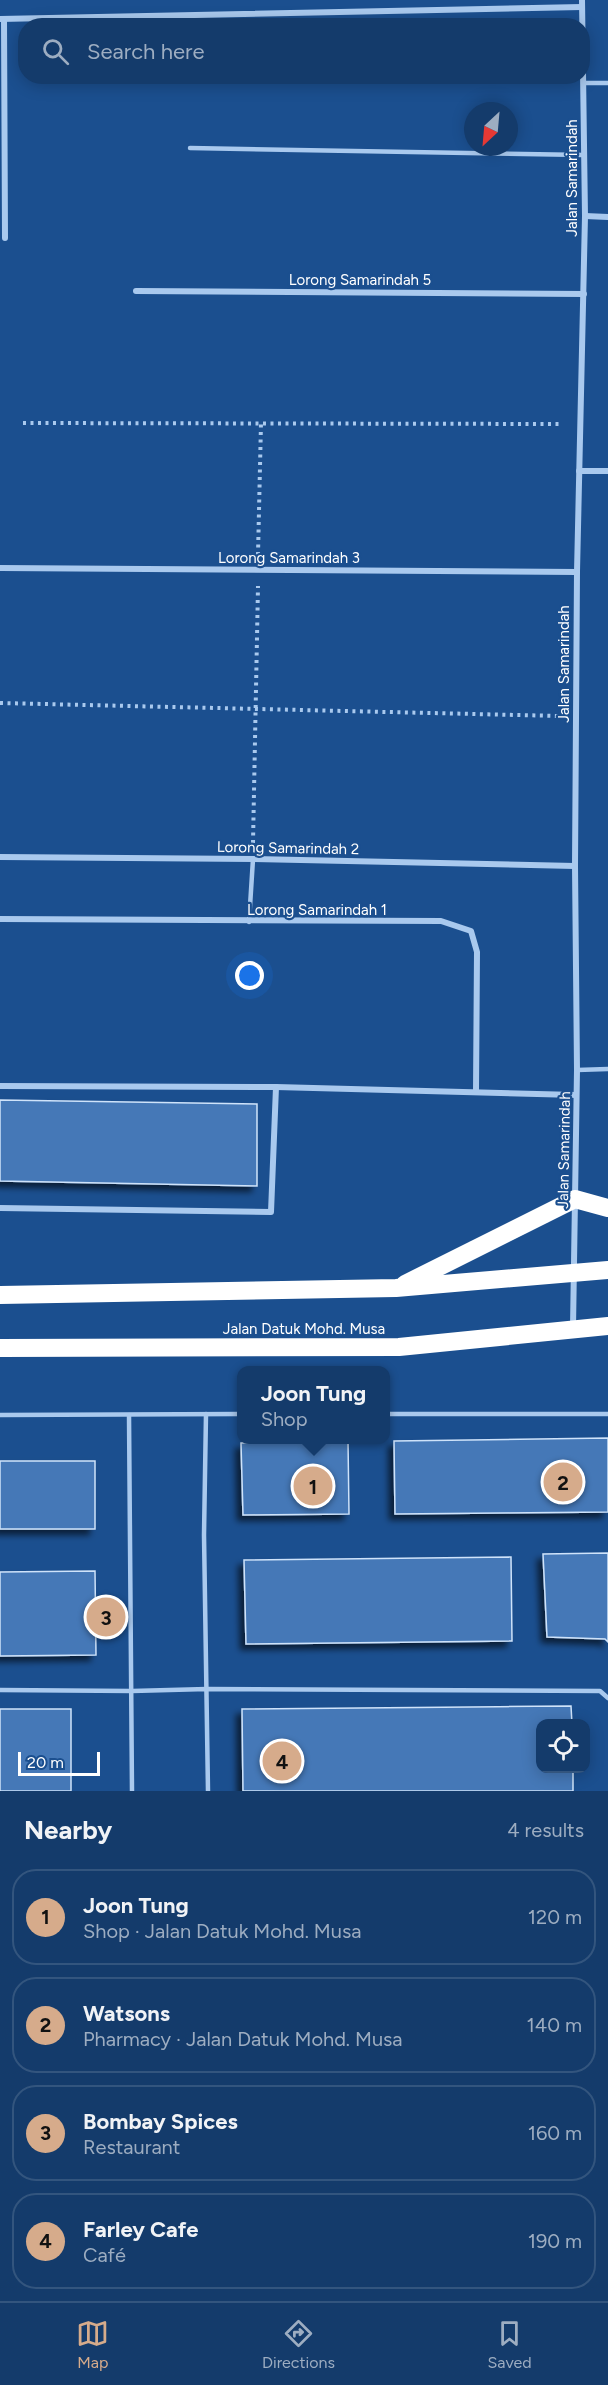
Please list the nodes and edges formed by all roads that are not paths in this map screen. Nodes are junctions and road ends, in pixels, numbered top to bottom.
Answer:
1 (582, 4) edge
2 (41, 18) edge
3 (2, 19) edge
4 (18, 19) edge
5 (590, 83) edge
6 (608, 83) edge
7 (583, 84) edge
8 (190, 148) dead end
9 (584, 155) junction
10 (585, 216) junction
11 (608, 217) edge
12 (5, 238) dead end
13 (136, 291) dead end
14 (584, 294) junction
15 (579, 471) junction
16 (608, 471) edge
17 (0, 568) edge
18 (577, 572) junction
19 (0, 857) edge
20 (253, 859) junction
21 (575, 866) junction
22 (0, 919) edge
23 (249, 922) junction
24 (608, 1069) edge
25 (577, 1070) junction
26 (0, 1086) edge
27 (276, 1087) junction
28 (476, 1092) junction
29 (576, 1095) junction
30 (575, 1199) junction
31 (0, 1208) edge
32 (608, 1208) edge
33 (608, 1270) edge
34 (572, 1273) junction
35 (396, 1288) junction
36 (0, 1296) edge
37 (608, 1326) edge
38 (573, 1328) junction
39 (0, 1348) edge
40 (206, 1414) junction
41 (237, 1414) edge
42 (390, 1414) edge
43 (608, 1414) edge
44 (0, 1415) edge
45 (129, 1415) junction
46 (207, 1689) junction
47 (0, 1690) edge
48 (132, 1691) junction
49 (608, 1698) edge
50 (132, 1791) edge
51 (208, 1791) edge

1 - 2 street
3 - 4 street
3 - 12 street
5 - 6 lane
7 - 9 street, Jalan Samarindah
8 - 9 lane
9 - 10 street, Jalan Samarindah
10 - 11 street
10 - 14 street, Jalan Samarindah
13 - 14 street, Lorong Samarindah 5
14 - 15 street, Jalan Samarindah
15 - 16 street
15 - 18 street, Jalan Samarindah
17 - 18 street, Lorong Samarindah 3
18 - 21 street, Jalan Samarindah
19 - 20 street, Lorong Samarindah 2
20 - 21 street, Lorong Samarindah 2
20 - 23 lane
21 - 25 street, Jalan Samarindah
22 - 23 street, Lorong Samarindah 1
23 - 28 street, Lorong Samarindah 1
24 - 25 lane
25 - 29 street, Jalan Samarindah
26 - 27 street
27 - 28 street
27 - 31 street
28 - 29 street
29 - 30 street, Jalan Samarindah
30 - 32 highway
30 - 34 street, Jalan Samarindah
30 - 35 highway
33 - 34 highway
34 - 35 highway
34 - 38 street, Jalan Samarindah
35 - 36 highway
37 - 38 highway, Jalan Datuk Mohd. Musa
38 - 39 highway, Jalan Datuk Mohd. Musa
40 - 41 lane
40 - 45 lane
40 - 46 lane
42 - 43 lane
44 - 45 lane
45 - 48 lane
46 - 48 lane
46 - 49 lane
46 - 51 lane
47 - 48 lane
48 - 50 lane

